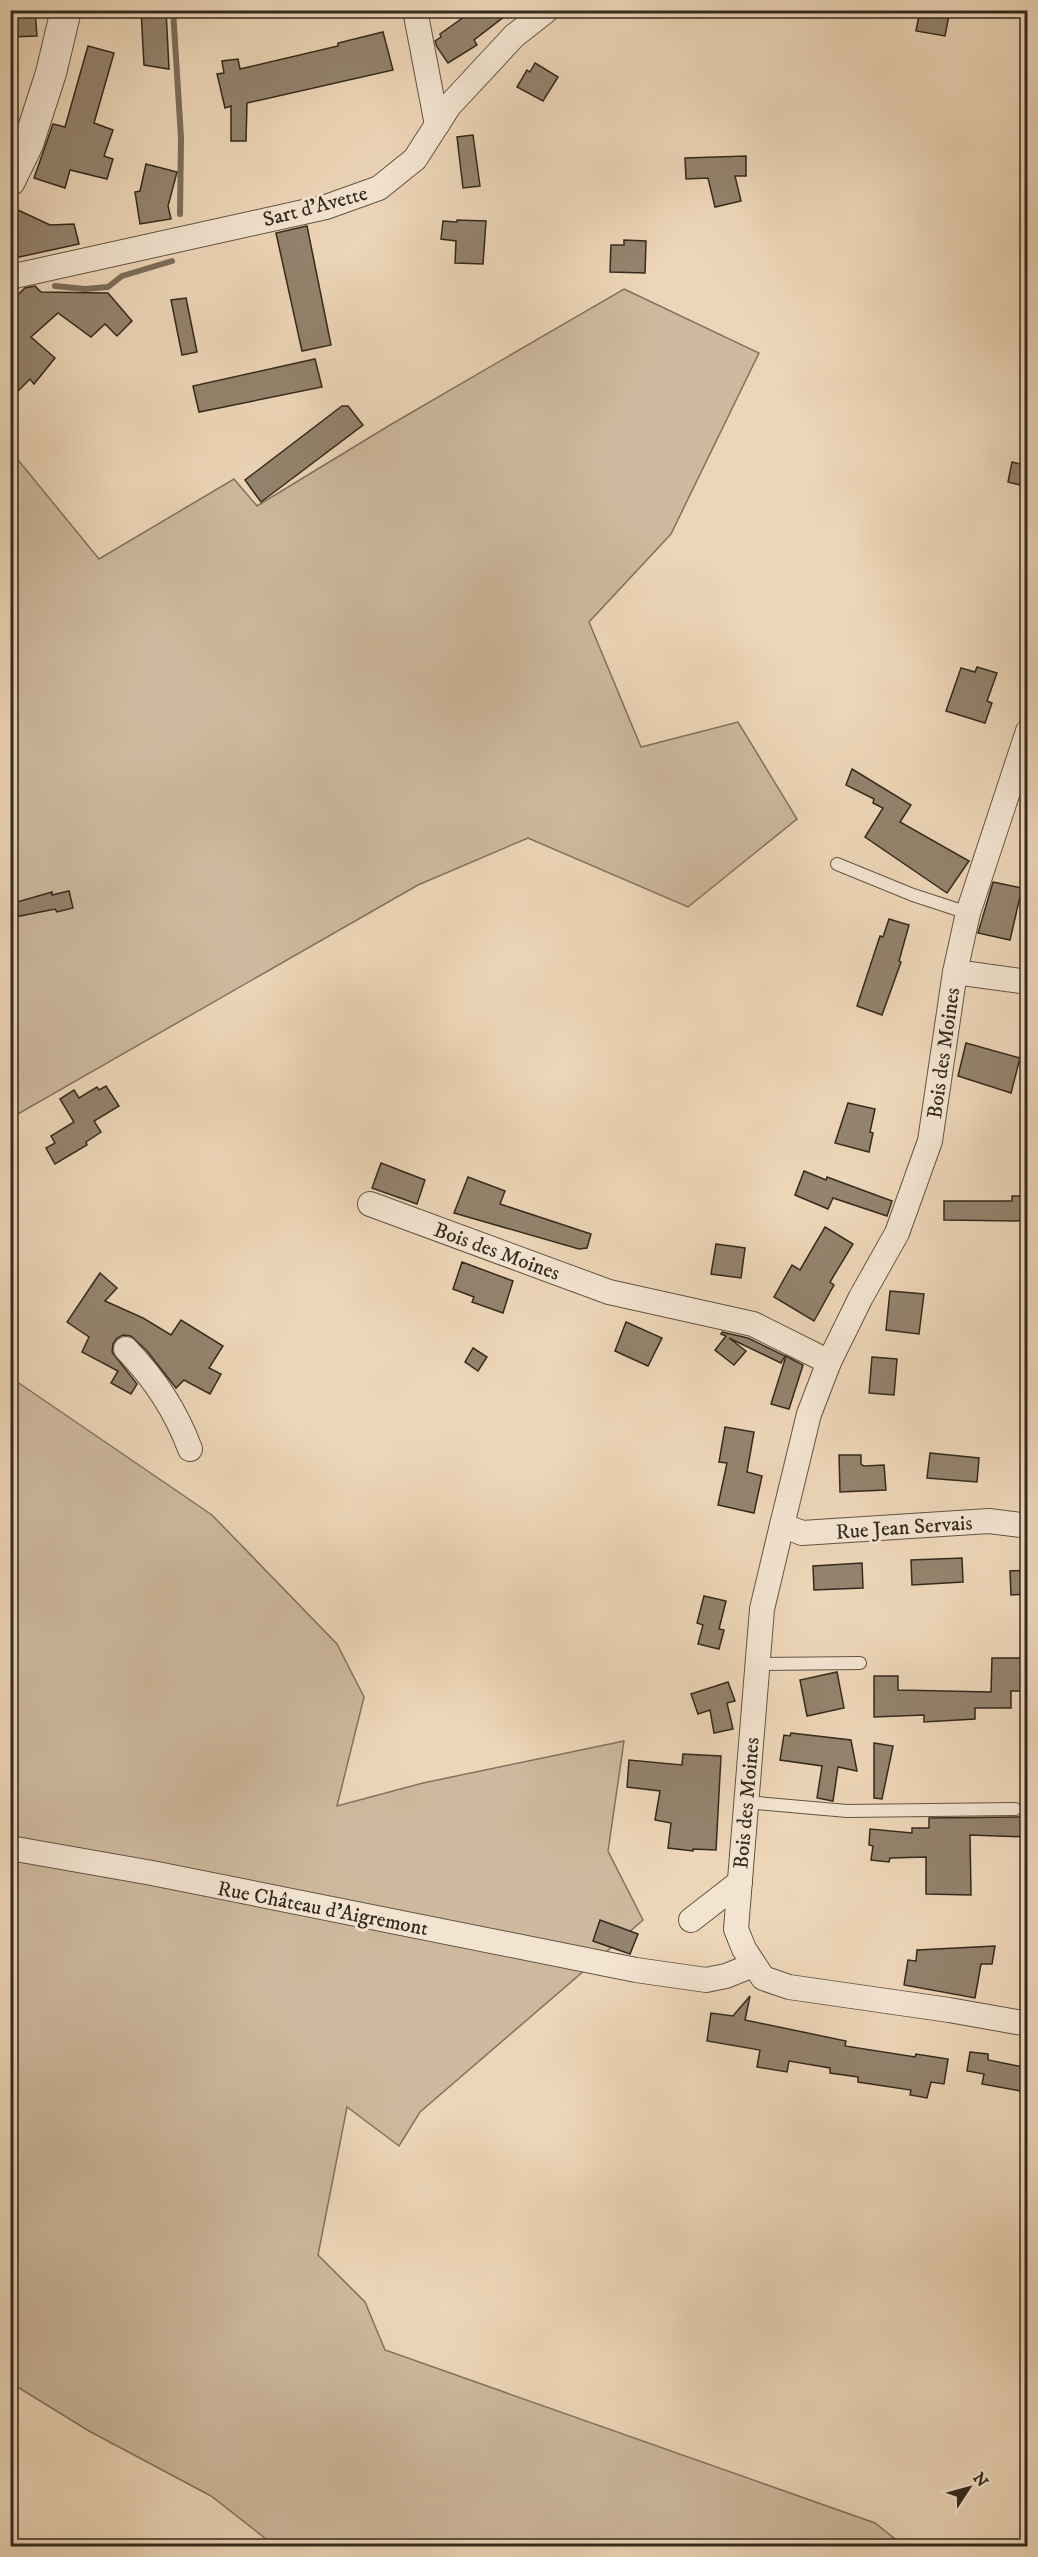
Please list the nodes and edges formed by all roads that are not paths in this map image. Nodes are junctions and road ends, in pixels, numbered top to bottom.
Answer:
1 (66, 10) edge
2 (415, 10) edge
3 (547, 10) edge
4 (437, 125) junction
5 (10, 181) edge
6 (10, 277) edge
7 (1028, 731) edge
8 (837, 864) dead end
9 (968, 913) junction
10 (955, 972) junction
11 (1028, 982) edge
12 (370, 1204) dead end
13 (126, 1349) dead end
14 (829, 1362) junction
15 (190, 1449) dead end
16 (782, 1525) junction
17 (1028, 1526) edge
18 (860, 1663) dead end
19 (757, 1664) junction
20 (746, 1803) junction
21 (1015, 1809) dead end
22 (10, 1848) edge
23 (740, 1881) junction
24 (691, 1920) dead end
25 (753, 1965) junction
26 (1028, 2024) edge

1 - 5 street
2 - 4 street
3 - 4 street, Sart d'Avette
4 - 6 street, Sart d'Avette
7 - 9 street, Bois des Moines
8 - 9 lane
9 - 10 street, Bois des Moines
10 - 11 street
10 - 14 street, Bois des Moines
12 - 14 street, Bois des Moines
13 - 15 street
14 - 16 street, Bois des Moines
16 - 17 street, Rue Jean Servais
16 - 19 street, Bois des Moines
18 - 19 lane
19 - 20 street, Bois des Moines
20 - 21 lane
20 - 23 street, Bois des Moines
22 - 25 street, Rue Château d'Aigremont
23 - 24 street
23 - 25 street, Bois des Moines
25 - 26 street, Bois des Moines

